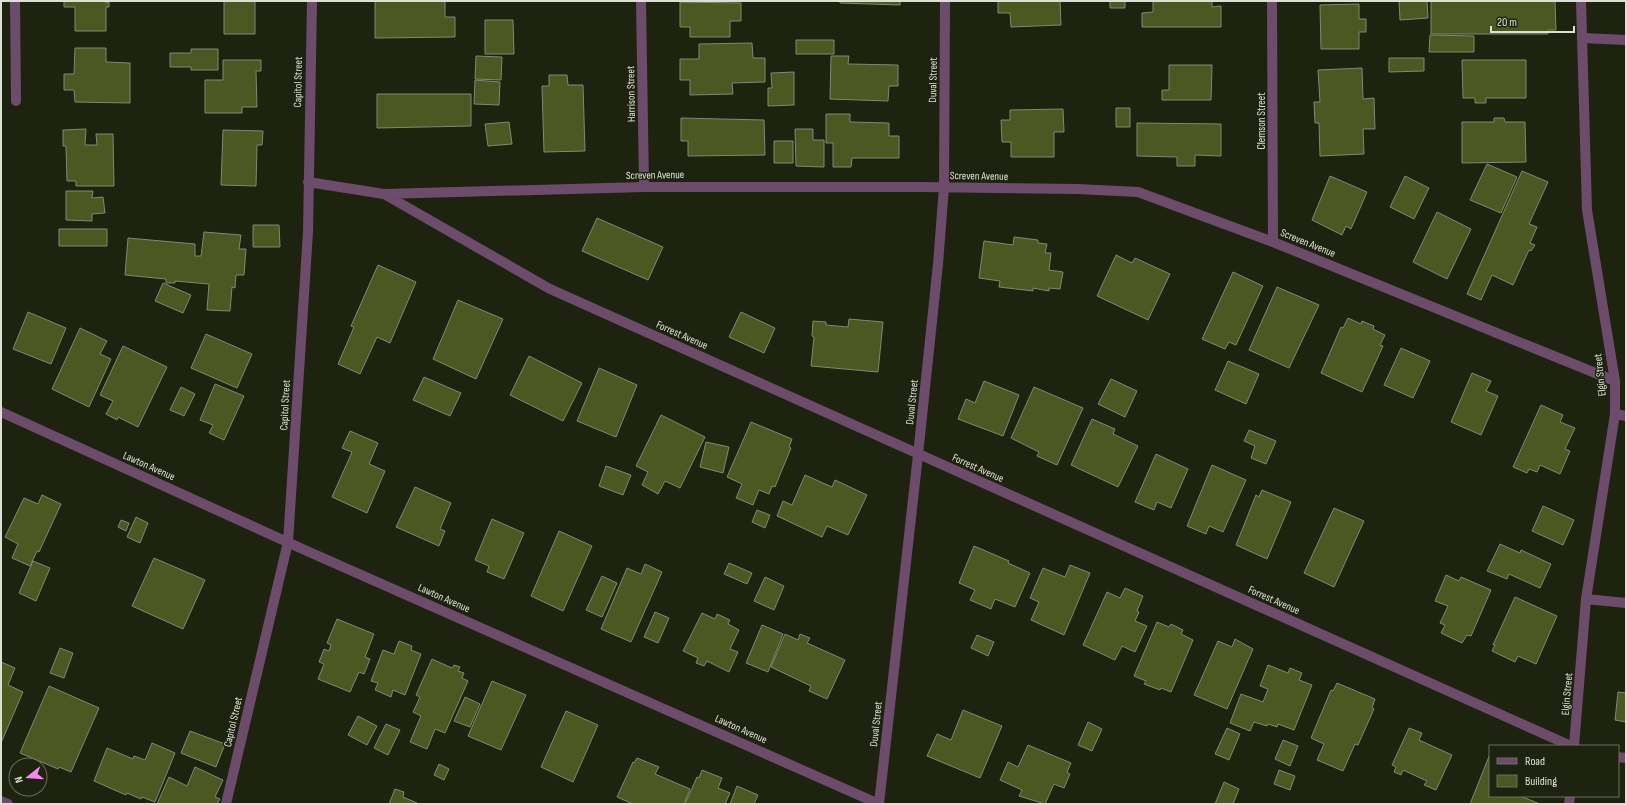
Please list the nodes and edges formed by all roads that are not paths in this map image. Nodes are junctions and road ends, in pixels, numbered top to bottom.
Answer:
1 (15, 1) edge
2 (312, 1) edge
3 (641, 1) edge
4 (945, 1) edge
5 (1272, 1) edge
6 (1581, 1) edge
7 (1582, 38) junction
8 (1626, 40) edge
9 (16, 101) dead end
10 (308, 182) junction
11 (644, 187) junction
12 (944, 187) junction
13 (384, 194) junction
14 (1273, 242) junction
15 (1615, 381) junction
16 (1, 412) edge
17 (1615, 414) junction
18 (1626, 416) edge
19 (918, 454) junction
20 (288, 542) junction
21 (1586, 599) junction
22 (1626, 603) edge
23 (1569, 745) edge
24 (1574, 745) edge
25 (1, 801) edge
26 (8, 804) edge
27 (226, 804) edge
28 (879, 804) edge

1 - 9 street
2 - 10 street, Capitol Street
3 - 11 street, Harrison Street
4 - 12 street, Duval Street
5 - 14 street, Clemson Street
6 - 7 street, Elgin Street
7 - 8 street
7 - 15 street, Elgin Street
10 - 13 street, Screven Avenue
10 - 20 street, Capitol Street
11 - 12 street, Screven Avenue
11 - 13 street, Screven Avenue
12 - 14 street, Screven Avenue
12 - 19 street, Duval Street
13 - 19 street, Forrest Avenue
14 - 15 street, Screven Avenue
15 - 17 street, Elgin Street
16 - 20 street, Lawton Avenue
17 - 18 street
17 - 21 street, Elgin Street
19 - 23 street, Forrest Avenue
19 - 28 street, Duval Street
20 - 27 street, Capitol Street
20 - 28 street, Lawton Avenue
21 - 22 street
21 - 24 street, Elgin Street
25 - 26 street

